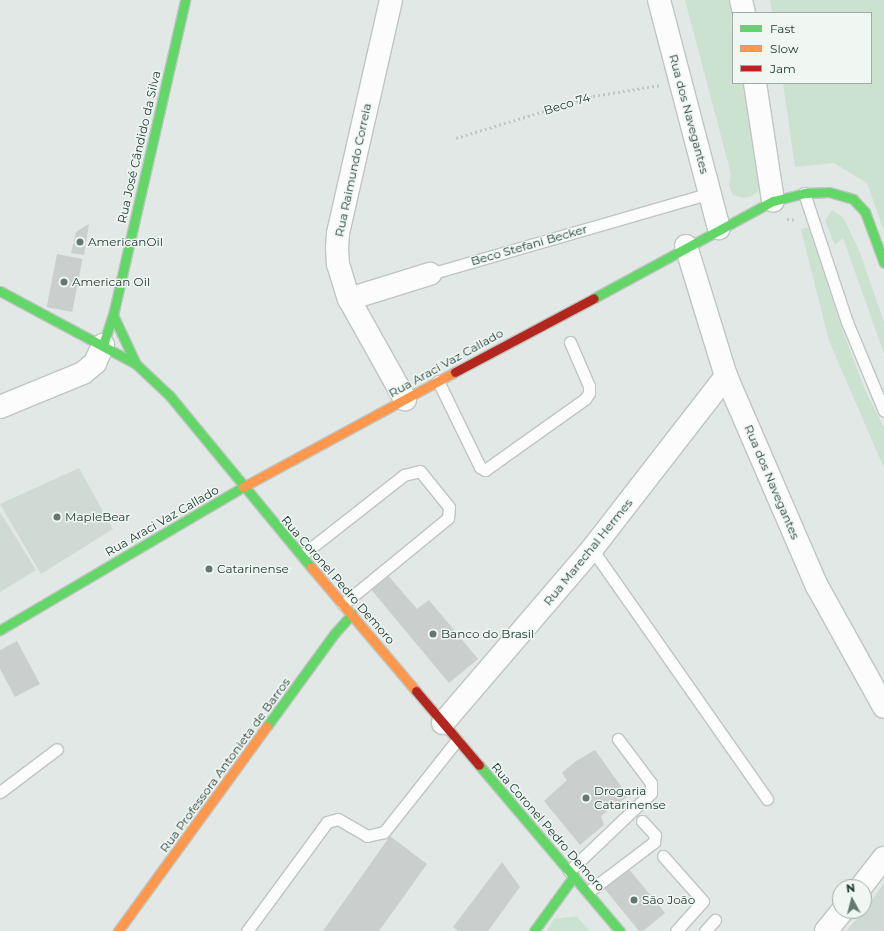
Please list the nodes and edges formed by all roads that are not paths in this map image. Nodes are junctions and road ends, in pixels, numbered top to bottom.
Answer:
1 (185, 0) edge
2 (391, 0) edge
3 (659, 0) edge
4 (741, 0) edge
5 (744, 12) edge
6 (755, 84) edge
7 (710, 193) junction
8 (804, 193) junction
9 (773, 201) junction
10 (719, 228) junction
11 (686, 246) junction
12 (884, 263) edge
13 (430, 274) joint
14 (0, 291) edge
15 (349, 299) junction
16 (112, 315) junction
17 (570, 342) dead end
18 (103, 345) junction
19 (136, 364) junction
20 (726, 376) junction
21 (438, 381) junction
22 (404, 399) junction
23 (0, 407) edge
24 (884, 411) edge
25 (243, 487) junction
26 (592, 548) junction
27 (302, 555) junction
28 (343, 604) junction
29 (352, 614) junction
30 (0, 630) edge
31 (884, 707) edge
32 (443, 723) junction
33 (618, 739) dead end
34 (457, 740) junction
35 (57, 749) dead end
36 (0, 792) edge
37 (767, 799) dead end
38 (642, 821) dead end
39 (663, 856) dead end
40 (884, 858) edge
41 (572, 874) junction
42 (867, 879) edge
43 (588, 892) junction
44 (836, 919) edge
45 (715, 920) dead end
46 (118, 931) edge
47 (247, 931) edge
48 (534, 931) edge
49 (620, 931) edge
50 (676, 931) edge
51 (705, 931) edge
52 (826, 931) edge

1 - 16 main road, Rua José Cândido da Silva
2 - 15 street, Rua Raimundo Correia
3 - 7 street, Rua dos Navegantes
4 - 5 street
6 - 9 street
7 - 10 street, Rua dos Navegantes
7 - 13 lane, Beco Stefani Becker
8 - 9 main road, Rua Araci Vaz Callado
8 - 12 main road, Rua Araci Vaz Callado
8 - 24 lane
9 - 10 main road, Rua Araci Vaz Callado
10 - 11 main road, Rua Araci Vaz Callado
11 - 20 street, Rua dos Navegantes
11 - 21 main road, Rua Araci Vaz Callado
13 - 15 street, Beco Stefani Becker
14 - 18 main road, Rua Coronel Pedro Demoro
15 - 22 street, Rua Raimundo Correia
16 - 18 main road, Rua José Cândido da Silva
16 - 19 main road
17 - 21 lane
18 - 19 main road, Rua Coronel Pedro Demoro
18 - 23 street
19 - 25 main road, Rua Coronel Pedro Demoro
20 - 26 street, Rua Marechal Hermes
20 - 31 street, Rua dos Navegantes
21 - 22 main road, Rua Araci Vaz Callado
22 - 25 main road, Rua Araci Vaz Callado
25 - 27 main road, Rua Coronel Pedro Demoro
25 - 30 main road, Rua Araci Vaz Callado
26 - 32 street, Rua Marechal Hermes
26 - 37 lane
27 - 28 main road, Rua Coronel Pedro Demoro
27 - 28 lane
28 - 29 main road, Rua Coronel Pedro Demoro
29 - 32 main road, Rua Coronel Pedro Demoro
29 - 46 main road, Rua Professora Antonieta de Barros
32 - 34 main road, Rua Coronel Pedro Demoro
33 - 41 lane
34 - 41 main road, Rua Coronel Pedro Demoro
34 - 47 lane
35 - 36 lane
38 - 43 lane
39 - 50 lane
40 - 42 street
41 - 43 main road, Rua Coronel Pedro Demoro
41 - 48 main road
43 - 49 main road, Rua Coronel Pedro Demoro
44 - 52 street
45 - 51 lane

